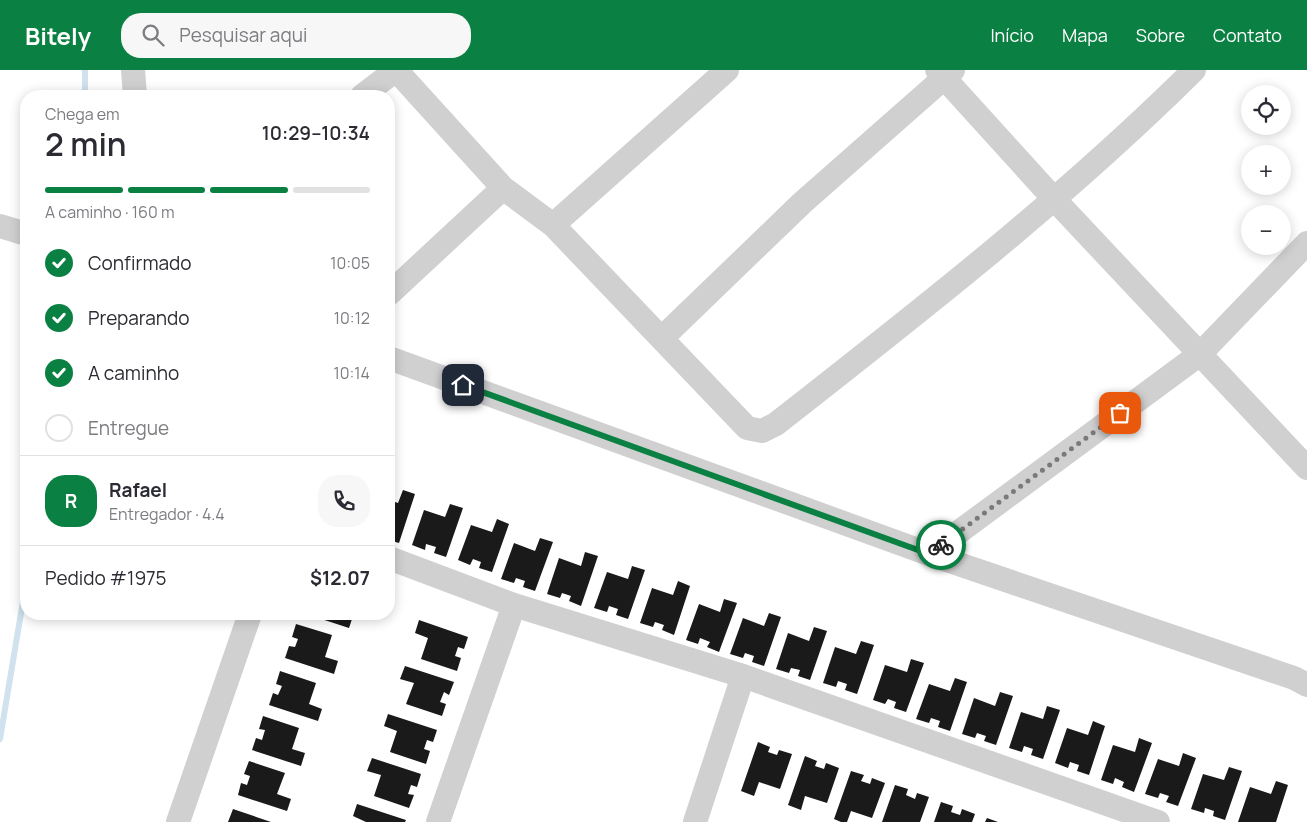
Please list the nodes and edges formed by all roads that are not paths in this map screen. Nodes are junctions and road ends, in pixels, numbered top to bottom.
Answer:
1 (133, 70) edge
2 (396, 70) edge
3 (728, 70) edge
4 (1194, 70) edge
5 (944, 73) edge
6 (135, 90) edge
7 (370, 90) edge
8 (503, 188) junction
9 (1055, 200) junction
10 (553, 225) junction
11 (0, 226) edge
12 (20, 232) edge
13 (1307, 243) edge
14 (395, 288) edge
15 (662, 338) junction
16 (1200, 354) junction
17 (395, 360) edge
18 (1307, 468) edge
19 (929, 554) junction
20 (395, 560) edge
21 (514, 605) junction
22 (248, 620) edge
23 (743, 676) junction
24 (1307, 685) edge
25 (446, 820) edge
26 (178, 822) edge
27 (695, 822) edge
28 (1158, 822) edge

1 - 6 street
2 - 7 street
2 - 8 street
3 - 10 street
4 - 9 street
5 - 9 street
5 - 15 street
8 - 10 street
8 - 14 street
9 - 15 street
9 - 16 street
10 - 15 street
11 - 12 street
13 - 16 street
16 - 18 street
16 - 19 street
17 - 19 street
19 - 24 street
20 - 21 street
21 - 23 street
21 - 25 street
22 - 26 street
23 - 27 street
23 - 28 street

